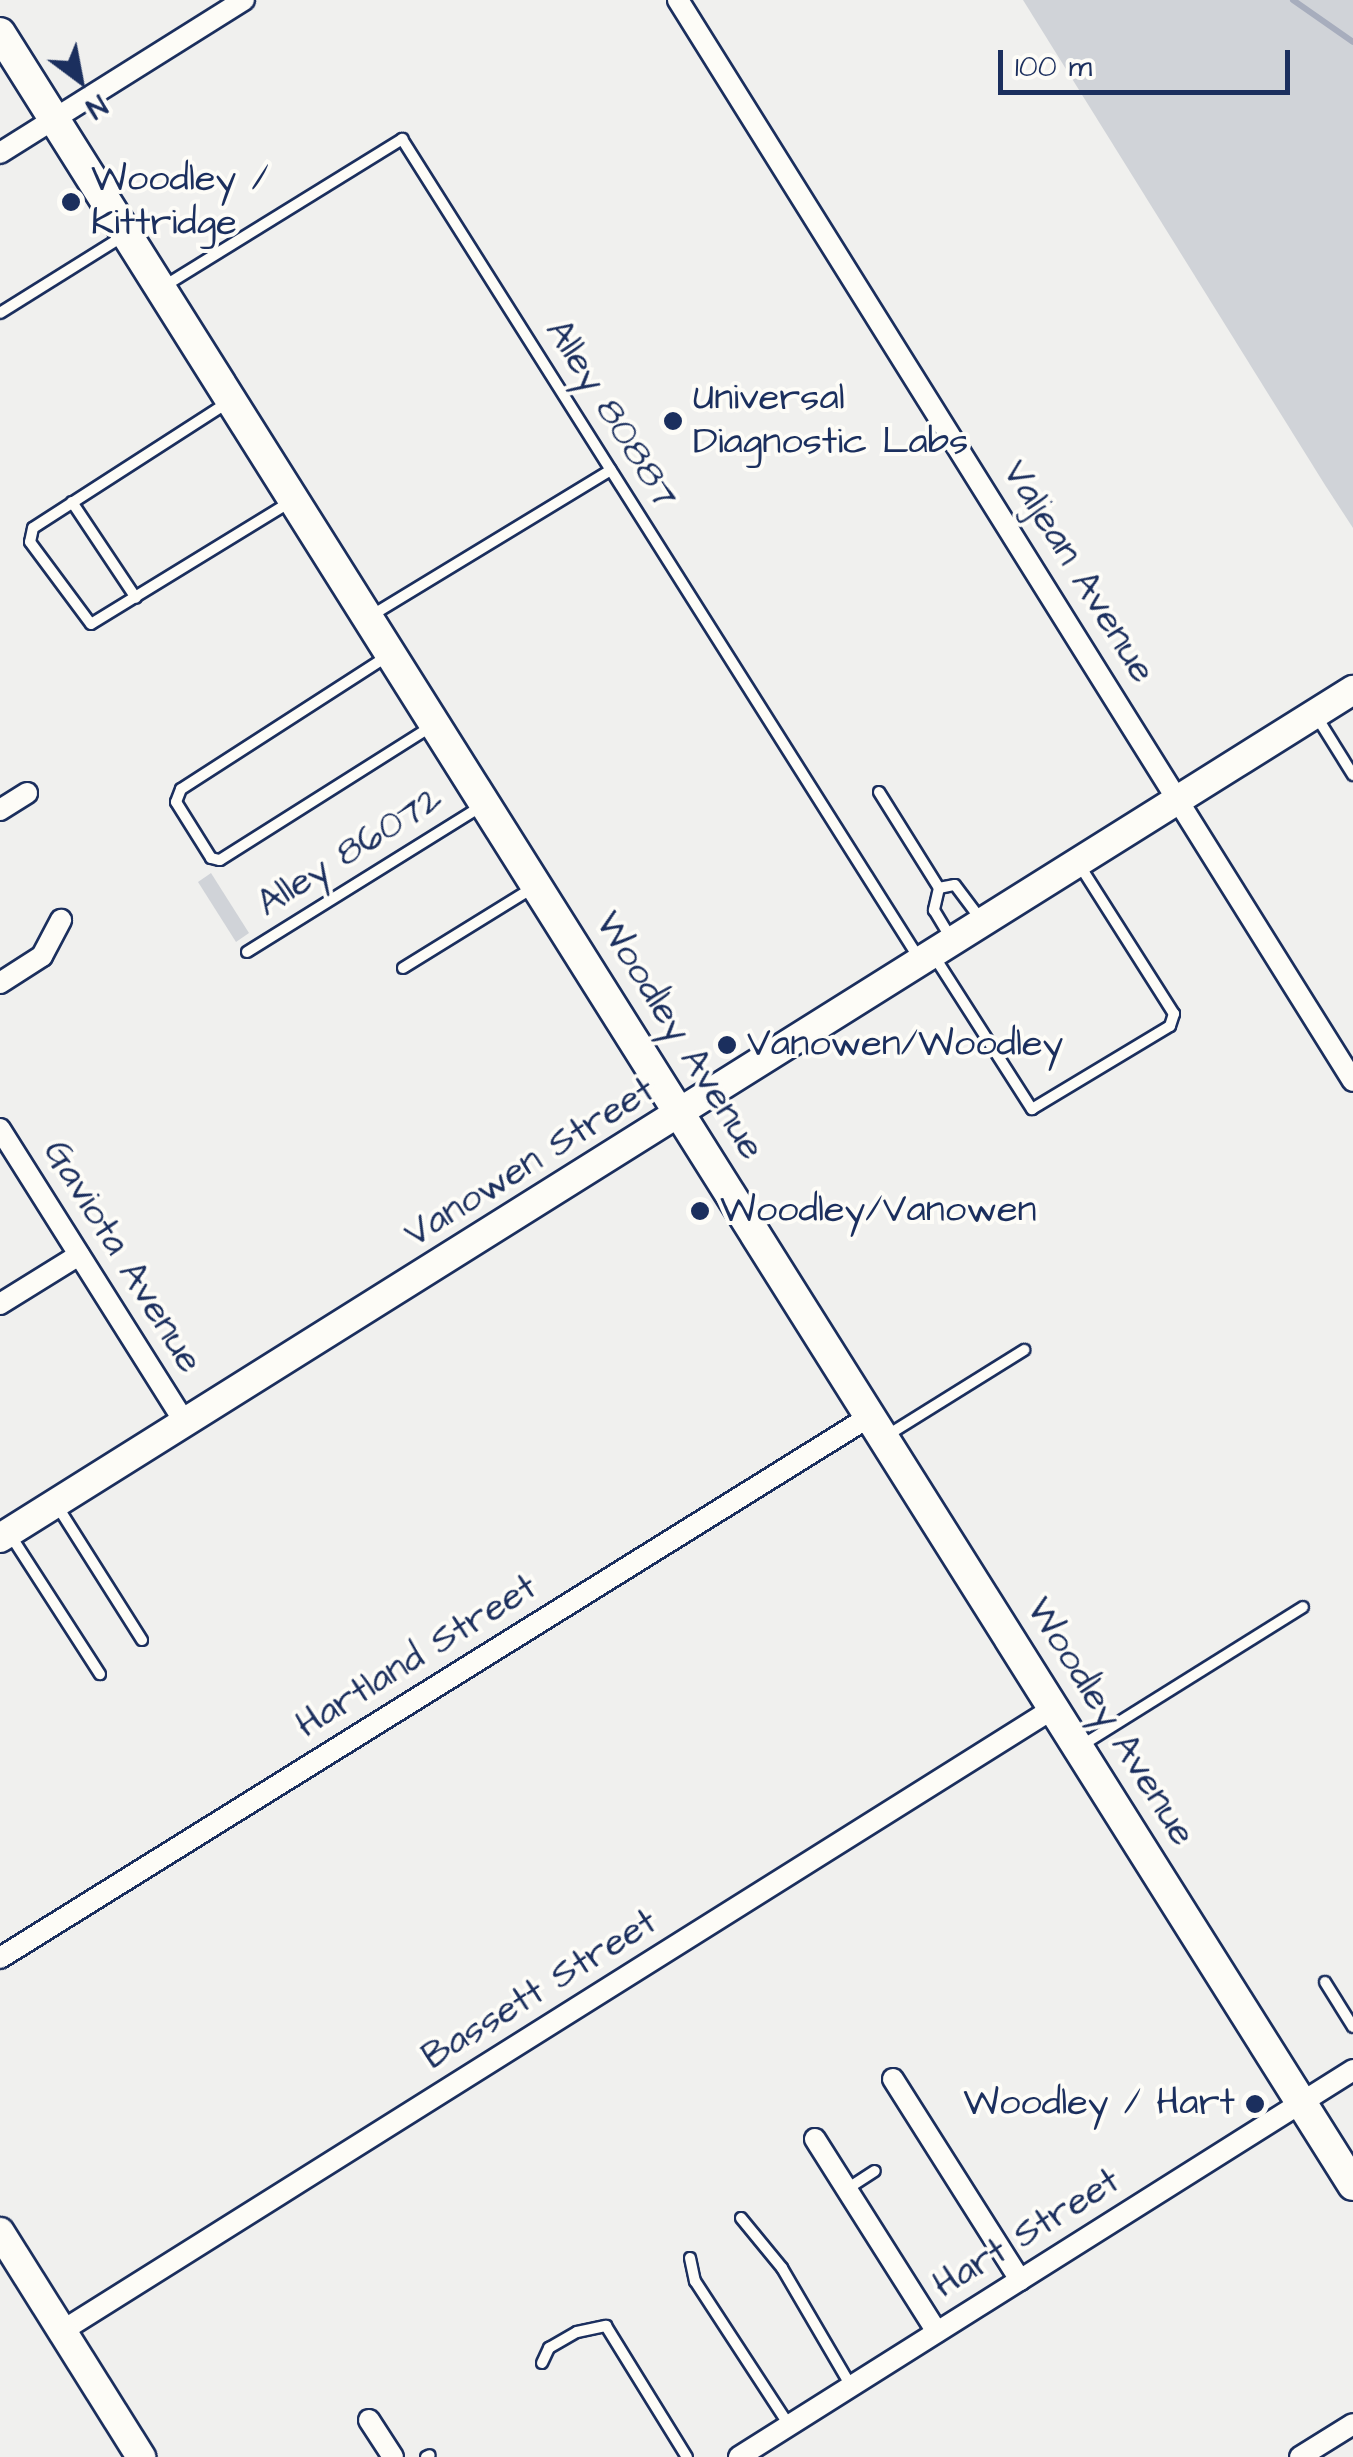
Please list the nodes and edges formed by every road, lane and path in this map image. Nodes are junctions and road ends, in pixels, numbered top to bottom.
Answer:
1 (244, 0) edge
2 (678, 0) edge
3 (0, 33) edge
4 (54, 120) junction
5 (0, 153) edge
6 (126, 234) junction
7 (160, 288) junction
8 (0, 313) edge
9 (231, 400) junction
10 (611, 470) junction
11 (294, 500) junction
12 (72, 502) junction
13 (136, 598) junction
14 (368, 618) junction
15 (390, 653) junction
16 (1353, 690) edge
17 (1315, 714) junction
18 (435, 724) junction
19 (1353, 775) edge
20 (879, 792) dead end
21 (27, 793) dead end
22 (1179, 800) junction
23 (485, 804) junction
24 (0, 810) edge
25 (1077, 862) junction
26 (537, 885) junction
27 (939, 888) junction
28 (61, 920) dead end
29 (982, 922) junction
30 (248, 952) dead end
31 (936, 952) junction
32 (403, 968) dead end
33 (0, 984) edge
34 (1353, 1081) edge
35 (680, 1113) junction
36 (0, 1129) edge
37 (79, 1255) junction
38 (0, 1304) edge
39 (1024, 1350) dead end
40 (185, 1423) junction
41 (878, 1426) junction
42 (56, 1503) junction
43 (4, 1535) edge
44 (1303, 1607) dead end
45 (142, 1640) dead end
46 (100, 1674) dead end
47 (1054, 1708) junction
48 (1079, 1747) junction
49 (0, 1958) edge
50 (1325, 1982) dead end
51 (1353, 2027) edge
52 (1353, 2070) edge
53 (893, 2078) dead end
54 (1302, 2102) junction
55 (815, 2139) dead end
56 (875, 2172) dead end
57 (1353, 2184) edge
58 (846, 2189) junction
59 (741, 2218) dead end
60 (0, 2232) edge
61 (690, 2258) dead end
62 (1020, 2280) junction
63 (62, 2331) junction
64 (936, 2332) junction
65 (542, 2363) dead end
66 (851, 2386) junction
67 (370, 2420) dead end
68 (1353, 2424) edge
69 (789, 2425) junction
70 (141, 2457) edge
71 (393, 2457) edge
72 (687, 2457) edge
73 (739, 2457) edge
74 (1300, 2457) edge

1 - 4 street
2 - 22 street, Valjean Avenue
3 - 4 main road, Woodley Avenue
4 - 5 street
4 - 6 main road, Woodley Avenue
6 - 7 main road, Woodley Avenue
6 - 8 lane
7 - 9 main road, Woodley Avenue
7 - 10 lane, Alley 80887
9 - 11 main road, Woodley Avenue
9 - 12 lane
10 - 14 lane
10 - 31 lane, Alley 80887
11 - 13 lane
11 - 14 main road, Woodley Avenue
12 - 13 lane
12 - 13 lane
14 - 15 main road, Woodley Avenue
15 - 18 main road, Woodley Avenue
15 - 18 lane
16 - 17 main road, Vanowen Street
17 - 19 lane
17 - 22 main road, Vanowen Street
18 - 23 main road, Woodley Avenue
20 - 27 lane
21 - 24 street
22 - 25 main road, Vanowen Street
22 - 34 street, Valjean Avenue
23 - 26 main road, Woodley Avenue
23 - 30 lane, Alley 86072
25 - 29 main road, Vanowen Street
25 - 31 lane
26 - 32 lane
26 - 35 main road, Woodley Avenue
27 - 29 lane
27 - 31 lane
28 - 33 street
29 - 31 main road, Vanowen Street
31 - 35 main road, Vanowen Street
35 - 40 main road, Vanowen Street
35 - 41 main road, Woodley Avenue
36 - 37 street, Gaviota Avenue
37 - 38 street
37 - 40 street, Gaviota Avenue
39 - 41 lane
40 - 42 main road, Vanowen Street
41 - 47 main road, Woodley Avenue
41 - 49 street, Hartland Street
42 - 43 main road, Vanowen Street
42 - 45 lane
43 - 46 lane
44 - 48 lane
47 - 48 main road, Woodley Avenue
47 - 63 street, Bassett Street
48 - 54 main road, Woodley Avenue
50 - 51 lane
52 - 54 street, Hart Street
53 - 62 street
54 - 57 main road, Woodley Avenue
54 - 62 street, Hart Street
55 - 58 street
56 - 58 lane
58 - 64 street
59 - 66 lane
60 - 63 main road
61 - 69 lane
62 - 64 street, Hart Street
63 - 70 main road
64 - 66 street, Hart Street
65 - 72 lane
66 - 69 street, Hart Street
67 - 71 street
68 - 74 street
69 - 73 street, Hart Street

